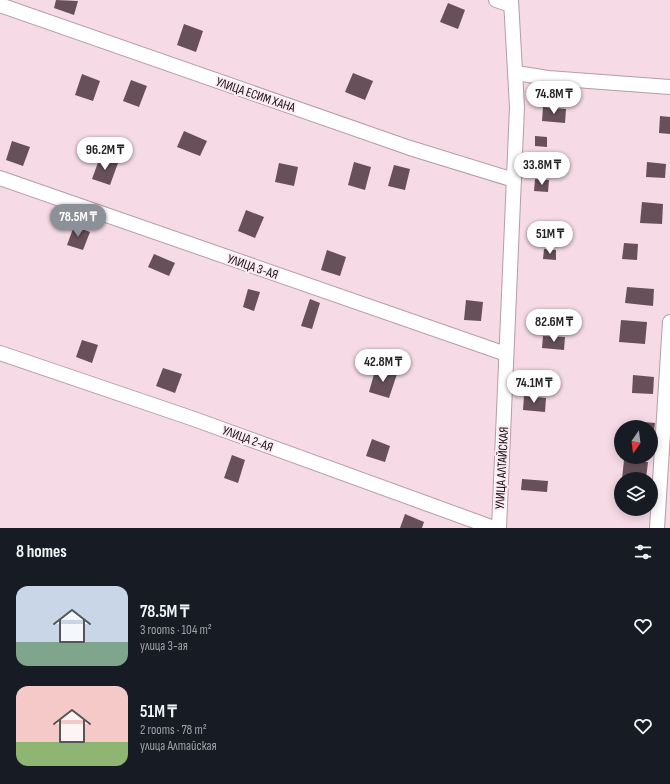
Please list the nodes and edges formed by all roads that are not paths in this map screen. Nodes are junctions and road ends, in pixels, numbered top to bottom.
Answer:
1 (496, 0) edge
2 (511, 3) edge
3 (0, 5) edge
4 (516, 73) junction
5 (670, 87) edge
6 (0, 178) edge
7 (514, 180) junction
8 (670, 322) edge
9 (0, 353) edge
10 (506, 354) junction
11 (494, 528) edge
12 (498, 528) edge
13 (657, 528) edge

1 - 2 street
2 - 4 street, УЛИЦА АЛТАЙСКАЯ
3 - 7 street, УЛИЦА ЕСИМ ХАНА
4 - 5 street
4 - 7 street, УЛИЦА АЛТАЙСКАЯ
6 - 10 street, УЛИЦА 3-АЯ
7 - 10 street, УЛИЦА АЛТАЙСКАЯ
8 - 13 street
9 - 11 street, УЛИЦА 2-АЯ
10 - 12 street, УЛИЦА АЛТАЙСКАЯ

